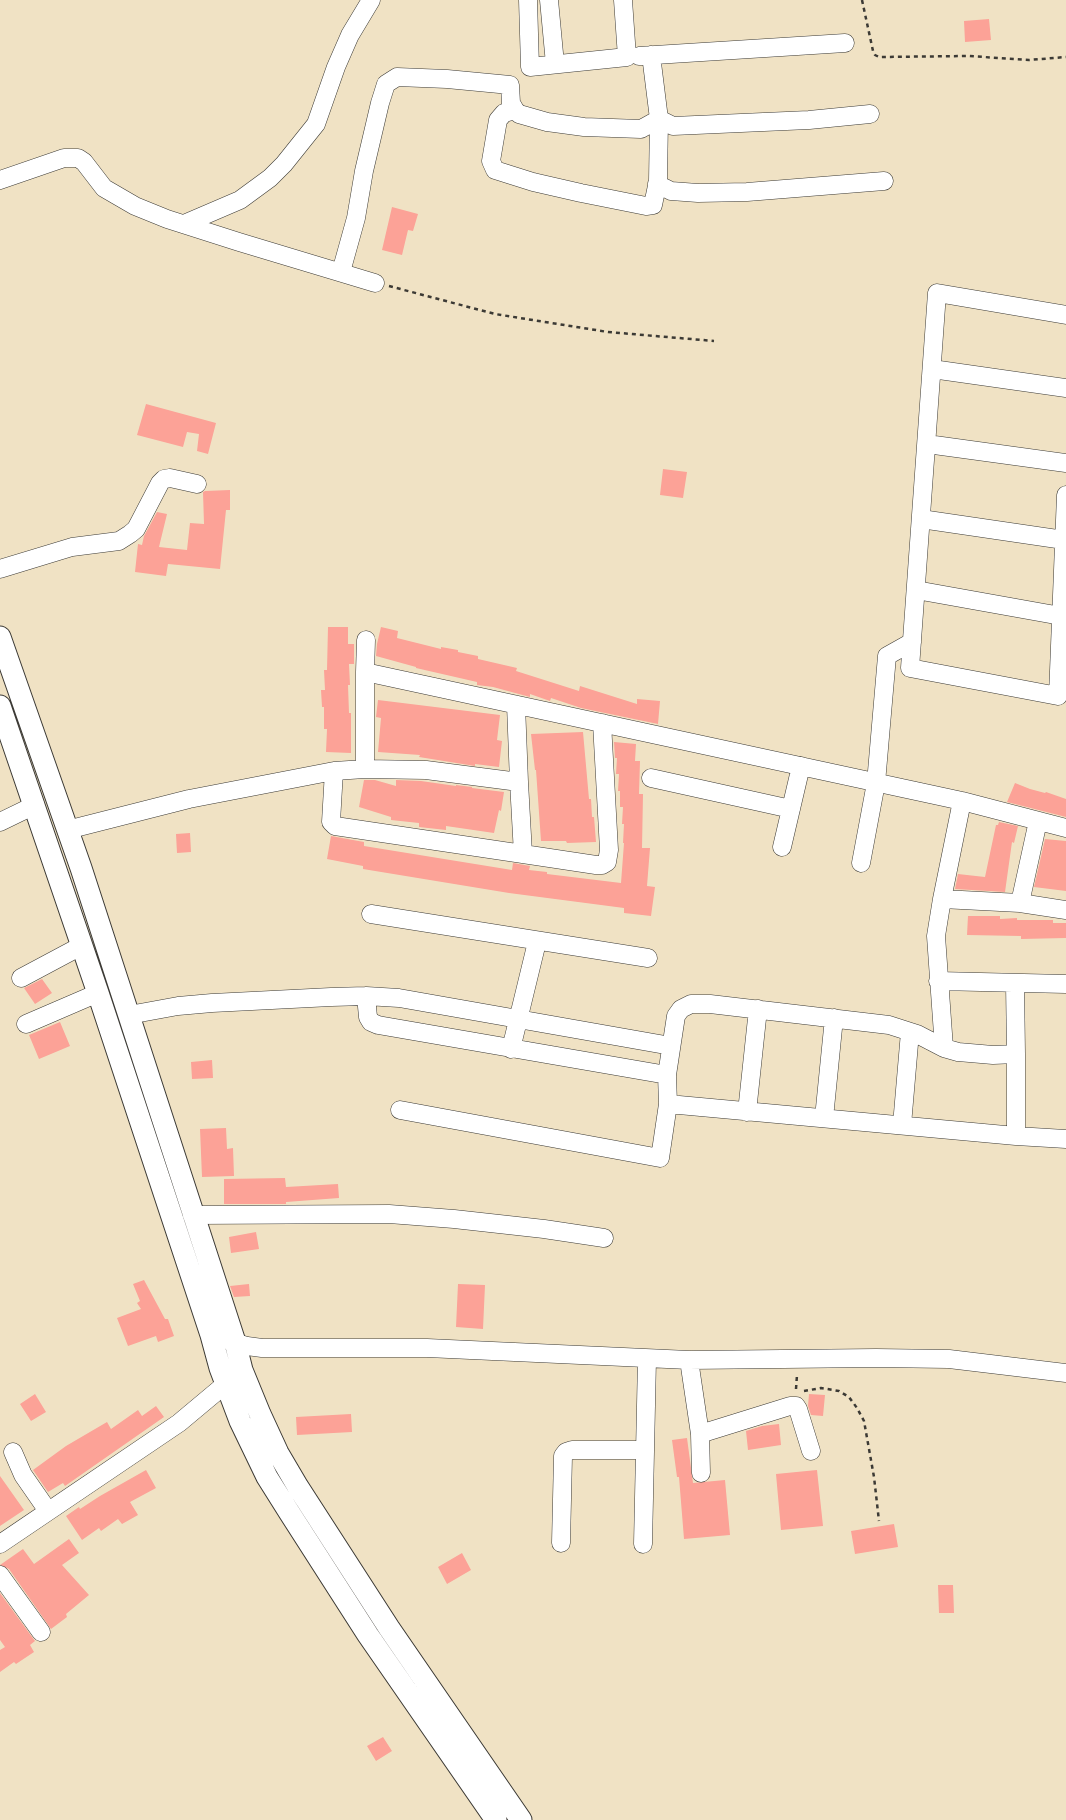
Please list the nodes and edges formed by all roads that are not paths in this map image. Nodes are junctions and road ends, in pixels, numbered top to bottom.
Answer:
1 (371, 0) edge
2 (528, 0) edge
3 (549, 0) edge
4 (623, 0) edge
5 (845, 43) dead end
6 (650, 55) junction
7 (627, 57) junction
8 (555, 64) junction
9 (530, 67) junction
10 (510, 85) junction
11 (515, 110) junction
12 (870, 114) dead end
13 (658, 120) junction
14 (0, 180) edge
15 (884, 181) dead end
16 (657, 184) junction
17 (184, 224) junction
18 (341, 272) junction
19 (375, 283) road end
20 (1066, 314) edge
21 (932, 369) junction
22 (1066, 388) edge
23 (927, 444) junction
24 (1066, 463) edge
25 (197, 484) dead end
26 (1066, 495) edge
27 (921, 519) junction
28 (1064, 540) junction
29 (0, 569) edge
30 (916, 590) junction
31 (1061, 616) junction
32 (0, 637) edge
33 (366, 640) dead end
34 (912, 642) junction
35 (365, 672) junction
36 (516, 705) junction
37 (0, 706) edge
38 (602, 723) junction
39 (801, 766) junction
40 (365, 769) junction
41 (334, 771) junction
42 (651, 778) dead end
43 (519, 782) junction
44 (876, 783) junction
45 (962, 801) junction
46 (35, 805) junction
47 (791, 809) junction
48 (1038, 821) junction
49 (0, 822) edge
50 (1066, 828) edge
51 (67, 830) junction
52 (782, 847) dead end
53 (523, 854) junction
54 (861, 863) dead end
55 (942, 899) junction
56 (1020, 903) junction
57 (1066, 910) edge
58 (371, 914) dead end
59 (537, 942) junction
60 (81, 946) junction
61 (648, 958) dead end
62 (21, 978) dead end
63 (938, 981) junction
64 (1015, 983) junction
65 (1066, 984) edge
66 (98, 993) junction
67 (366, 996) junction
68 (758, 1010) junction
69 (129, 1015) junction
70 (834, 1018) junction
71 (518, 1019) junction
72 (26, 1024) dead end
73 (910, 1032) junction
74 (671, 1046) junction
75 (511, 1048) junction
76 (944, 1048) junction
77 (1016, 1054) junction
78 (666, 1075) junction
79 (668, 1104) junction
80 (400, 1110) dead end
81 (747, 1112) junction
82 (824, 1118) junction
83 (902, 1125) junction
84 (1016, 1136) junction
85 (1066, 1139) edge
86 (192, 1215) junction
87 (604, 1238) dead end
88 (211, 1334) junction
89 (235, 1342) junction
90 (647, 1359) junction
91 (689, 1360) junction
92 (1066, 1373) edge
93 (234, 1377) junction
94 (700, 1434) junction
95 (644, 1450) junction
96 (810, 1451) dead end
97 (13, 1452) dead end
98 (701, 1473) dead end
99 (48, 1511) junction
100 (562, 1542) dead end
101 (0, 1544) edge
102 (643, 1544) dead end
103 (0, 1575) edge
104 (41, 1632) dead end
105 (496, 1820) edge
106 (521, 1820) edge

1 - 17 street
2 - 9 street
3 - 8 street
4 - 7 street
5 - 6 street
6 - 7 street
6 - 13 street
7 - 8 street
8 - 9 street
9 - 10 street
10 - 11 street
10 - 18 street
11 - 13 street
11 - 16 street
12 - 13 street
13 - 16 street
14 - 17 street
15 - 16 street
17 - 18 street
18 - 19 street
20 - 21 street
21 - 22 street
21 - 23 street
23 - 24 street
23 - 27 street
25 - 29 street
26 - 28 street
27 - 28 street
27 - 30 street
28 - 31 street
30 - 31 street
30 - 34 street
31 - 34 street
32 - 51 street
33 - 35 street
34 - 44 street
35 - 36 street
35 - 40 street
36 - 38 street
36 - 43 street
37 - 46 street
38 - 39 street
38 - 53 street
39 - 44 street
39 - 47 street
40 - 41 street
40 - 43 street
41 - 51 street
41 - 53 street
42 - 47 street
43 - 53 street
44 - 45 street
44 - 54 street
45 - 48 street
45 - 55 street
46 - 49 street
46 - 60 street
47 - 52 street
48 - 50 street
48 - 56 street
51 - 69 street
55 - 56 street
55 - 63 street
56 - 57 street
58 - 59 street
59 - 61 street
59 - 71 street
60 - 62 street
60 - 66 street
63 - 64 street
63 - 76 street
64 - 65 street
64 - 77 street
66 - 72 street
66 - 88 street
67 - 69 street
67 - 71 street
67 - 75 street
68 - 70 street
68 - 74 street
68 - 81 street
69 - 86 street
70 - 73 street
70 - 82 street
71 - 74 street
71 - 75 street
73 - 76 street
73 - 83 street
74 - 78 street
75 - 78 street
76 - 77 street
77 - 84 street
78 - 79 street
79 - 80 street
79 - 81 street
81 - 82 street
82 - 83 street
83 - 84 street
84 - 85 street
86 - 87 street
86 - 89 street
88 - 89 street
88 - 93 street
89 - 90 street
89 - 93 street
90 - 91 street
90 - 95 street
91 - 92 street
91 - 94 street
93 - 99 street
93 - 105 street
93 - 106 street
94 - 96 street
94 - 98 street
95 - 100 street
95 - 102 street
97 - 99 street
99 - 101 street
103 - 104 street

